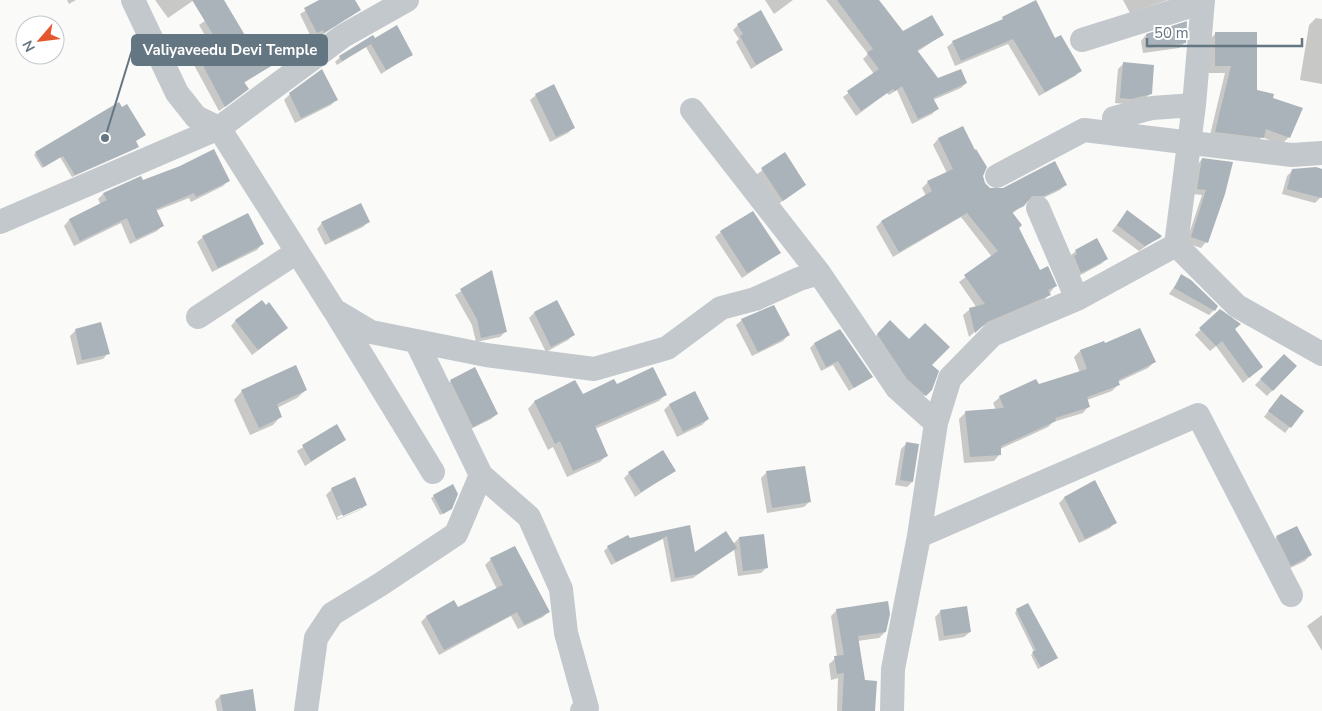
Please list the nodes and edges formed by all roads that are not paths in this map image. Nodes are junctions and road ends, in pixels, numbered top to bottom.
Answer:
1 (133, 0) edge
2 (406, 0) edge
3 (1203, 1) edge
4 (1082, 40) dead end
5 (1194, 105) junction
6 (692, 110) dead end
7 (1114, 118) dead end
8 (219, 128) junction
9 (1189, 143) junction
10 (1322, 153) edge
11 (997, 176) dead end
12 (1038, 208) dead end
13 (0, 222) edge
14 (1176, 245) junction
15 (297, 252) junction
16 (819, 273) junction
17 (1076, 299) junction
18 (334, 310) junction
19 (198, 317) dead end
20 (416, 341) junction
21 (1322, 354) edge
22 (936, 423) junction
23 (433, 472) dead end
24 (480, 476) junction
25 (919, 536) junction
26 (1291, 595) dead end
27 (306, 711) edge
28 (582, 711) edge
29 (892, 711) edge

1 - 8 street
2 - 8 street
3 - 4 street
3 - 5 street
5 - 7 street
5 - 9 street
6 - 16 street
8 - 13 street
8 - 15 street
9 - 10 street
9 - 11 street
9 - 14 street
12 - 17 street
14 - 17 street
14 - 21 street
15 - 18 street
15 - 19 street
16 - 20 street
16 - 22 street
17 - 22 street
18 - 20 street
18 - 23 street
20 - 24 street
22 - 25 street
24 - 27 street
24 - 28 street
25 - 26 street
25 - 29 street

